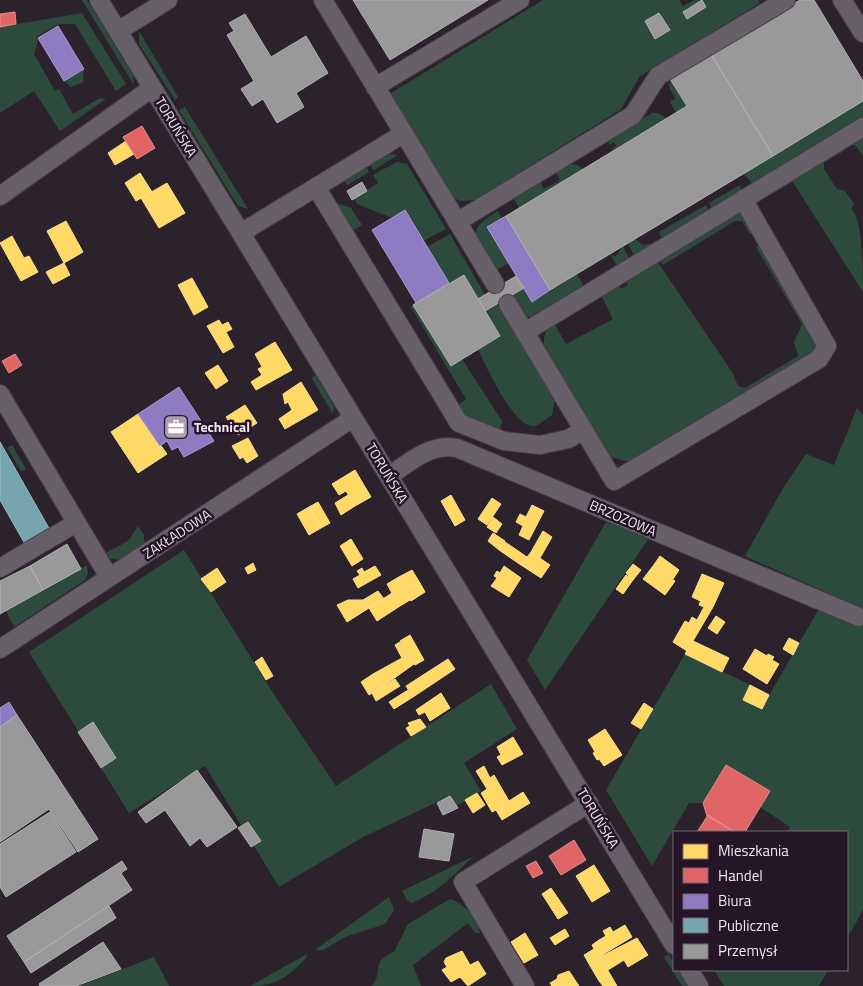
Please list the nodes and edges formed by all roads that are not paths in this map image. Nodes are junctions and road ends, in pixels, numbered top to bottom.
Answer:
1 (99, 0) edge
2 (323, 0) edge
3 (520, 0) edge
4 (786, 0) edge
5 (842, 0) edge
6 (163, 1) edge
7 (118, 31) junction
8 (863, 33) edge
9 (375, 87) junction
10 (152, 88) junction
11 (863, 127) edge
12 (403, 134) junction
13 (316, 187) junction
14 (0, 196) edge
15 (742, 199) junction
16 (457, 222) junction
17 (241, 233) junction
18 (495, 284) dead end
19 (508, 304) dead end
20 (525, 332) junction
21 (0, 394) edge
22 (353, 418) junction
23 (584, 430) junction
24 (388, 476) junction
25 (76, 523) junction
26 (0, 568) edge
27 (110, 577) junction
28 (859, 617) dead end
29 (0, 649) edge
30 (589, 803) junction
31 (673, 943) edge
32 (690, 971) edge
33 (525, 986) edge
34 (699, 986) edge

1 - 7 street, TORUŃSKA
2 - 9 street
3 - 9 street
4 - 16 street
5 - 8 street
6 - 7 street
7 - 10 street, TORUŃSKA
9 - 12 street
10 - 14 street
10 - 17 street, TORUŃSKA
11 - 15 street
12 - 13 street
12 - 16 street
13 - 17 street
13 - 23 street
15 - 20 street
15 - 23 street
16 - 18 street
17 - 22 street, TORUŃSKA
19 - 20 street
20 - 23 street
21 - 25 street
22 - 24 street, TORUŃSKA
22 - 27 street, ZAKŁADOWA
24 - 28 street, BRZOZOWA
24 - 30 street, TORUŃSKA
25 - 26 street
25 - 27 street
27 - 29 street, ZAKŁADOWA
30 - 31 street, TORUŃSKA
30 - 33 street
32 - 34 street

